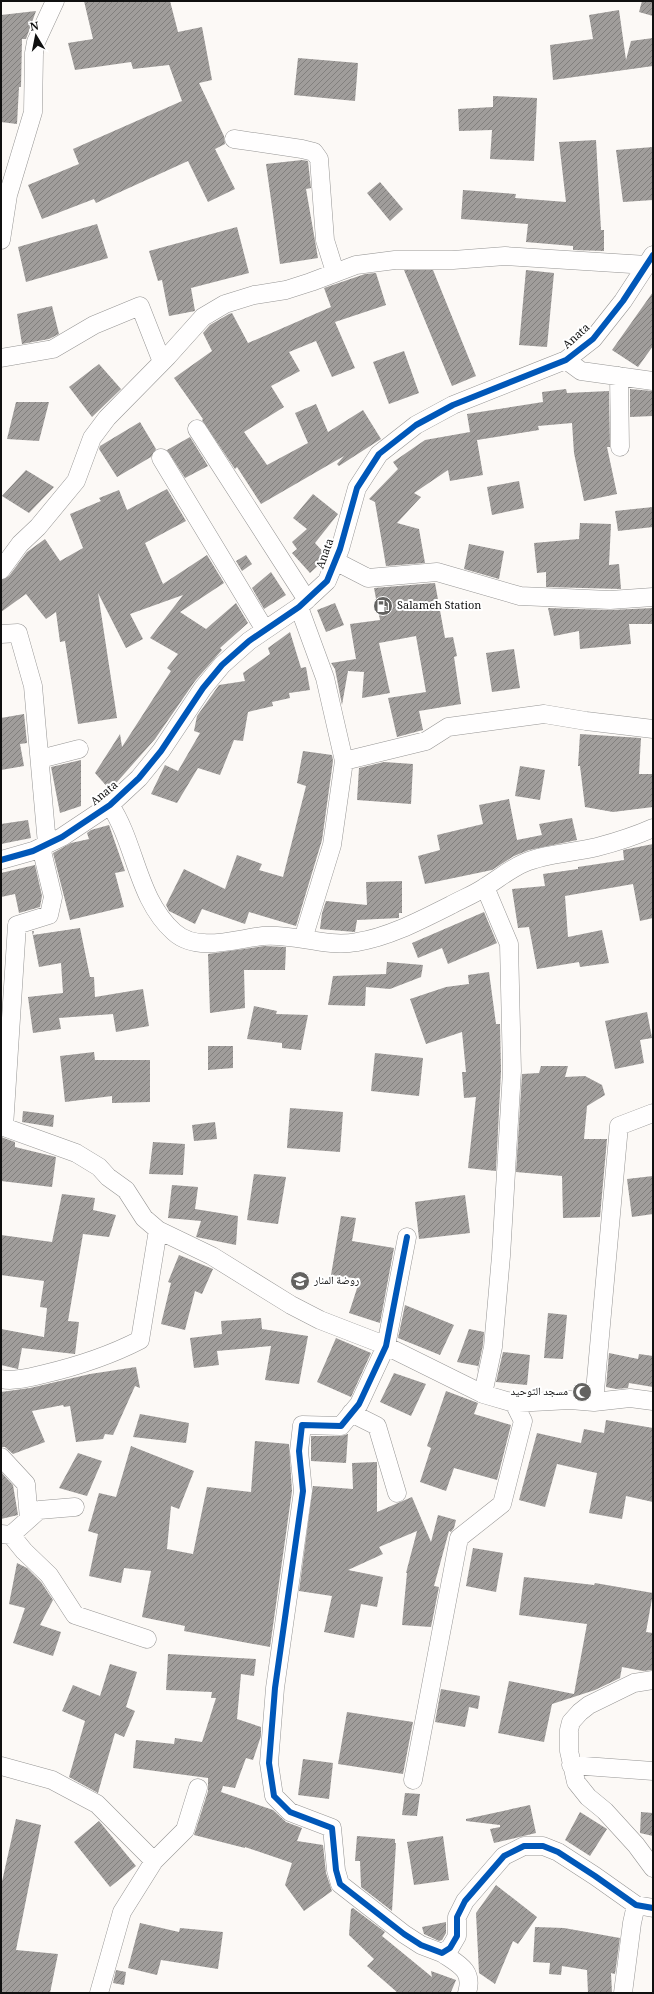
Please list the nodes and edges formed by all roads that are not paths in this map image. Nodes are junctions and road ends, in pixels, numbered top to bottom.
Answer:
1 (54, 1) edge
2 (234, 139) dead end
3 (1, 240) edge
4 (650, 260) edge
5 (335, 272) junction
6 (1, 358) edge
7 (566, 360) junction
8 (162, 362) junction
9 (619, 376) junction
10 (653, 381) edge
11 (197, 429) dead end
12 (620, 448) dead end
13 (161, 458) dead end
14 (335, 561) junction
15 (1, 570) edge
16 (653, 597) edge
17 (303, 603) junction
18 (265, 630) junction
19 (1, 634) edge
20 (653, 729) edge
21 (79, 749) dead end
22 (40, 759) junction
23 (344, 761) junction
24 (110, 805) junction
25 (653, 828) edge
26 (44, 845) junction
27 (1, 860) edge
28 (485, 887) junction
29 (303, 939) junction
30 (653, 1113) edge
31 (2, 1127) edge
32 (158, 1230) junction
33 (407, 1237) dead end
34 (386, 1346) junction
35 (1, 1378) edge
36 (483, 1394) junction
37 (653, 1401) edge
38 (594, 1402) junction
39 (514, 1403) junction
40 (351, 1413) junction
41 (1, 1457) edge
42 (397, 1493) dead end
43 (75, 1507) dead end
44 (29, 1519) junction
45 (6, 1534) edge
46 (147, 1639) dead end
47 (653, 1680) edge
48 (571, 1765) junction
49 (1, 1766) edge
50 (653, 1772) edge
51 (413, 1780) dead end
52 (198, 1788) dead end
53 (154, 1861) junction
54 (653, 1868) edge
55 (645, 1907) edge
56 (442, 1953) junction
57 (99, 1993) edge
58 (468, 1993) edge
59 (623, 1993) edge

1 - 3 street
2 - 5 street
4 - 5 street
4 - 7 street, Anata
5 - 8 street
6 - 8 street
7 - 9 street
7 - 14 street, Anata
8 - 15 street
9 - 10 street
9 - 12 street
11 - 17 street
13 - 18 street
14 - 16 street
14 - 17 street, Anata
17 - 18 street, Anata
17 - 23 street
18 - 24 street, Anata
19 - 22 street
20 - 23 street
21 - 22 street
22 - 26 street
23 - 29 street
24 - 26 street, Anata
24 - 29 street
25 - 28 street
26 - 27 street, Anata
26 - 31 street
28 - 29 street
28 - 36 street
30 - 38 street
31 - 32 street
32 - 34 street
32 - 35 street
33 - 34 street
34 - 36 street
34 - 40 street
36 - 39 street
37 - 38 street
38 - 39 street
39 - 51 street
40 - 42 street
40 - 56 street
41 - 44 street
43 - 44 street
44 - 45 street
45 - 46 street
47 - 48 street
48 - 50 street
48 - 54 street
49 - 53 street
52 - 53 street
53 - 57 street
55 - 56 street
55 - 59 street
56 - 58 street

